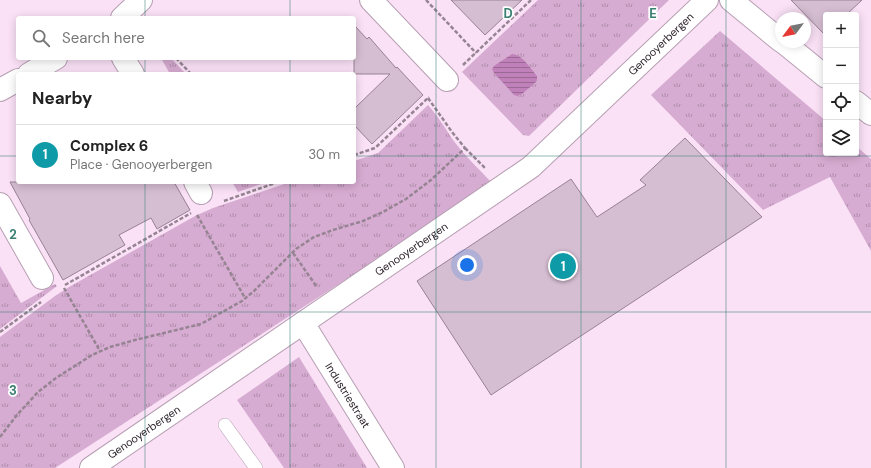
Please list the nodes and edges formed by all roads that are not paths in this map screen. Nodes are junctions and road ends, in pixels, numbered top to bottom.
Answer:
1 (141, 0) edge
2 (371, 0) edge
3 (708, 0) edge
4 (731, 0) edge
5 (124, 16) edge
6 (775, 35) edge
7 (790, 48) edge
8 (52, 60) edge
9 (124, 60) edge
10 (32, 72) edge
11 (132, 72) edge
12 (823, 75) edge
13 (447, 80) dead end
14 (16, 81) edge
15 (0, 90) edge
16 (859, 104) edge
17 (871, 114) edge
18 (0, 204) edge
19 (55, 284) road end
20 (303, 323) junction
21 (225, 425) dead end
22 (91, 468) edge
23 (256, 468) edge
24 (392, 468) edge

1 - 5 street
2 - 13 street
3 - 20 street, Genooyerbergen
4 - 6 street
7 - 12 street
8 - 10 street
9 - 11 street
14 - 15 street
16 - 17 street
18 - 19 street
20 - 22 street, Genooyerbergen
20 - 24 street, Industriestraat
21 - 23 lane

